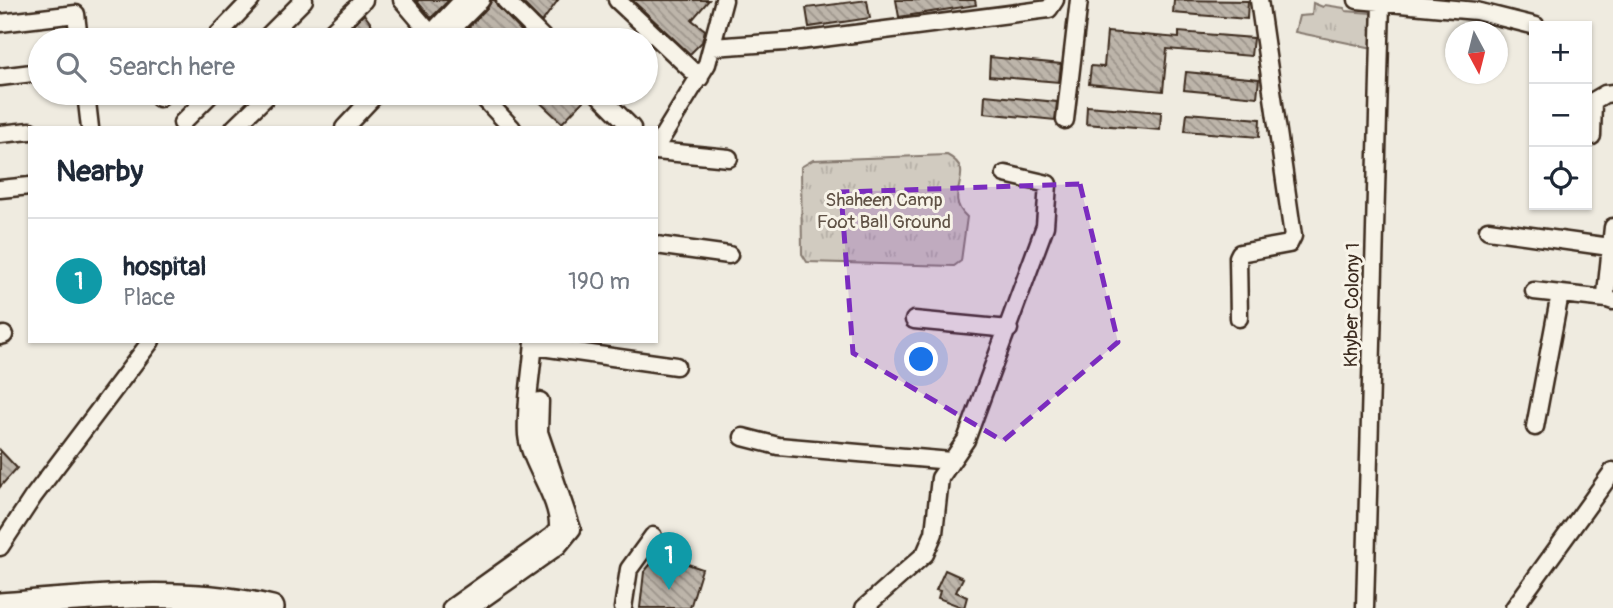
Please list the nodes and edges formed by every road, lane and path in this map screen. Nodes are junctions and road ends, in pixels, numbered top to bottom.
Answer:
1 (251, 0) edge
2 (304, 0) edge
3 (364, 0) edge
4 (402, 0) edge
5 (463, 0) edge
6 (481, 0) edge
7 (505, 0) edge
8 (617, 0) edge
9 (724, 0) edge
10 (1055, 0) edge
11 (1079, 0) edge
12 (1357, 0) edge
13 (1258, 1) edge
14 (1381, 2) junction
15 (0, 23) edge
16 (1529, 24) edge
17 (78, 28) edge
18 (224, 28) edge
19 (276, 28) edge
20 (335, 28) edge
21 (422, 28) edge
22 (439, 28) edge
23 (444, 28) edge
24 (533, 28) edge
25 (646, 28) edge
26 (658, 39) edge
27 (712, 47) junction
28 (28, 74) edge
29 (0, 77) edge
30 (699, 78) junction
31 (1613, 93) edge
32 (87, 105) edge
33 (200, 105) edge
34 (258, 105) edge
35 (366, 105) edge
36 (490, 105) edge
37 (609, 105) edge
38 (1065, 120) dead end
39 (182, 124) dead end
40 (90, 126) edge
41 (236, 126) edge
42 (346, 126) edge
43 (510, 126) edge
44 (630, 126) edge
45 (28, 131) edge
46 (0, 134) edge
47 (1592, 136) dead end
48 (658, 146) edge
49 (658, 149) edge
50 (729, 158) dead end
51 (1005, 174) dead end
52 (28, 186) edge
53 (0, 189) edge
54 (1613, 227) edge
55 (1488, 230) dead end
56 (658, 245) edge
57 (1610, 247) junction
58 (729, 255) dead end
59 (1534, 291) dead end
60 (1560, 294) junction
61 (1610, 300) edge
62 (1239, 318) dead end
63 (914, 320) dead end
64 (1009, 329) junction
65 (150, 343) edge
66 (539, 344) edge
67 (676, 366) dead end
68 (1535, 428) dead end
69 (743, 437) dead end
70 (951, 461) junction
71 (1613, 471) edge
72 (653, 536) dead end
73 (0, 547) edge
74 (0, 605) edge
75 (272, 608) edge
76 (451, 608) edge
77 (470, 608) edge
78 (623, 608) edge
79 (864, 608) edge
80 (1365, 608) edge
81 (1514, 608) edge

1 - 18 street
2 - 19 street
3 - 20 street
4 - 21 street
5 - 22 street
6 - 23 street
7 - 24 street
8 - 25 street
9 - 27 street
10 - 27 street
11 - 38 street
12 - 14 street
13 - 62 street
14 - 16 street
14 - 80 street, Khyber Colony 1
15 - 17 street
26 - 30 street
27 - 30 street
28 - 29 street
30 - 48 street
31 - 47 street
32 - 40 street
33 - 39 street
34 - 41 street
35 - 42 street
36 - 43 street
37 - 44 street
45 - 46 street
49 - 50 street
51 - 64 street
52 - 53 street
54 - 57 street
55 - 57 street
56 - 58 street
57 - 61 street
59 - 60 street
60 - 61 street
60 - 68 street
63 - 64 street
64 - 70 street
65 - 73 street
66 - 67 street
66 - 76 street
66 - 77 street
69 - 70 street
70 - 79 street
71 - 81 street
72 - 78 street
74 - 75 highway

